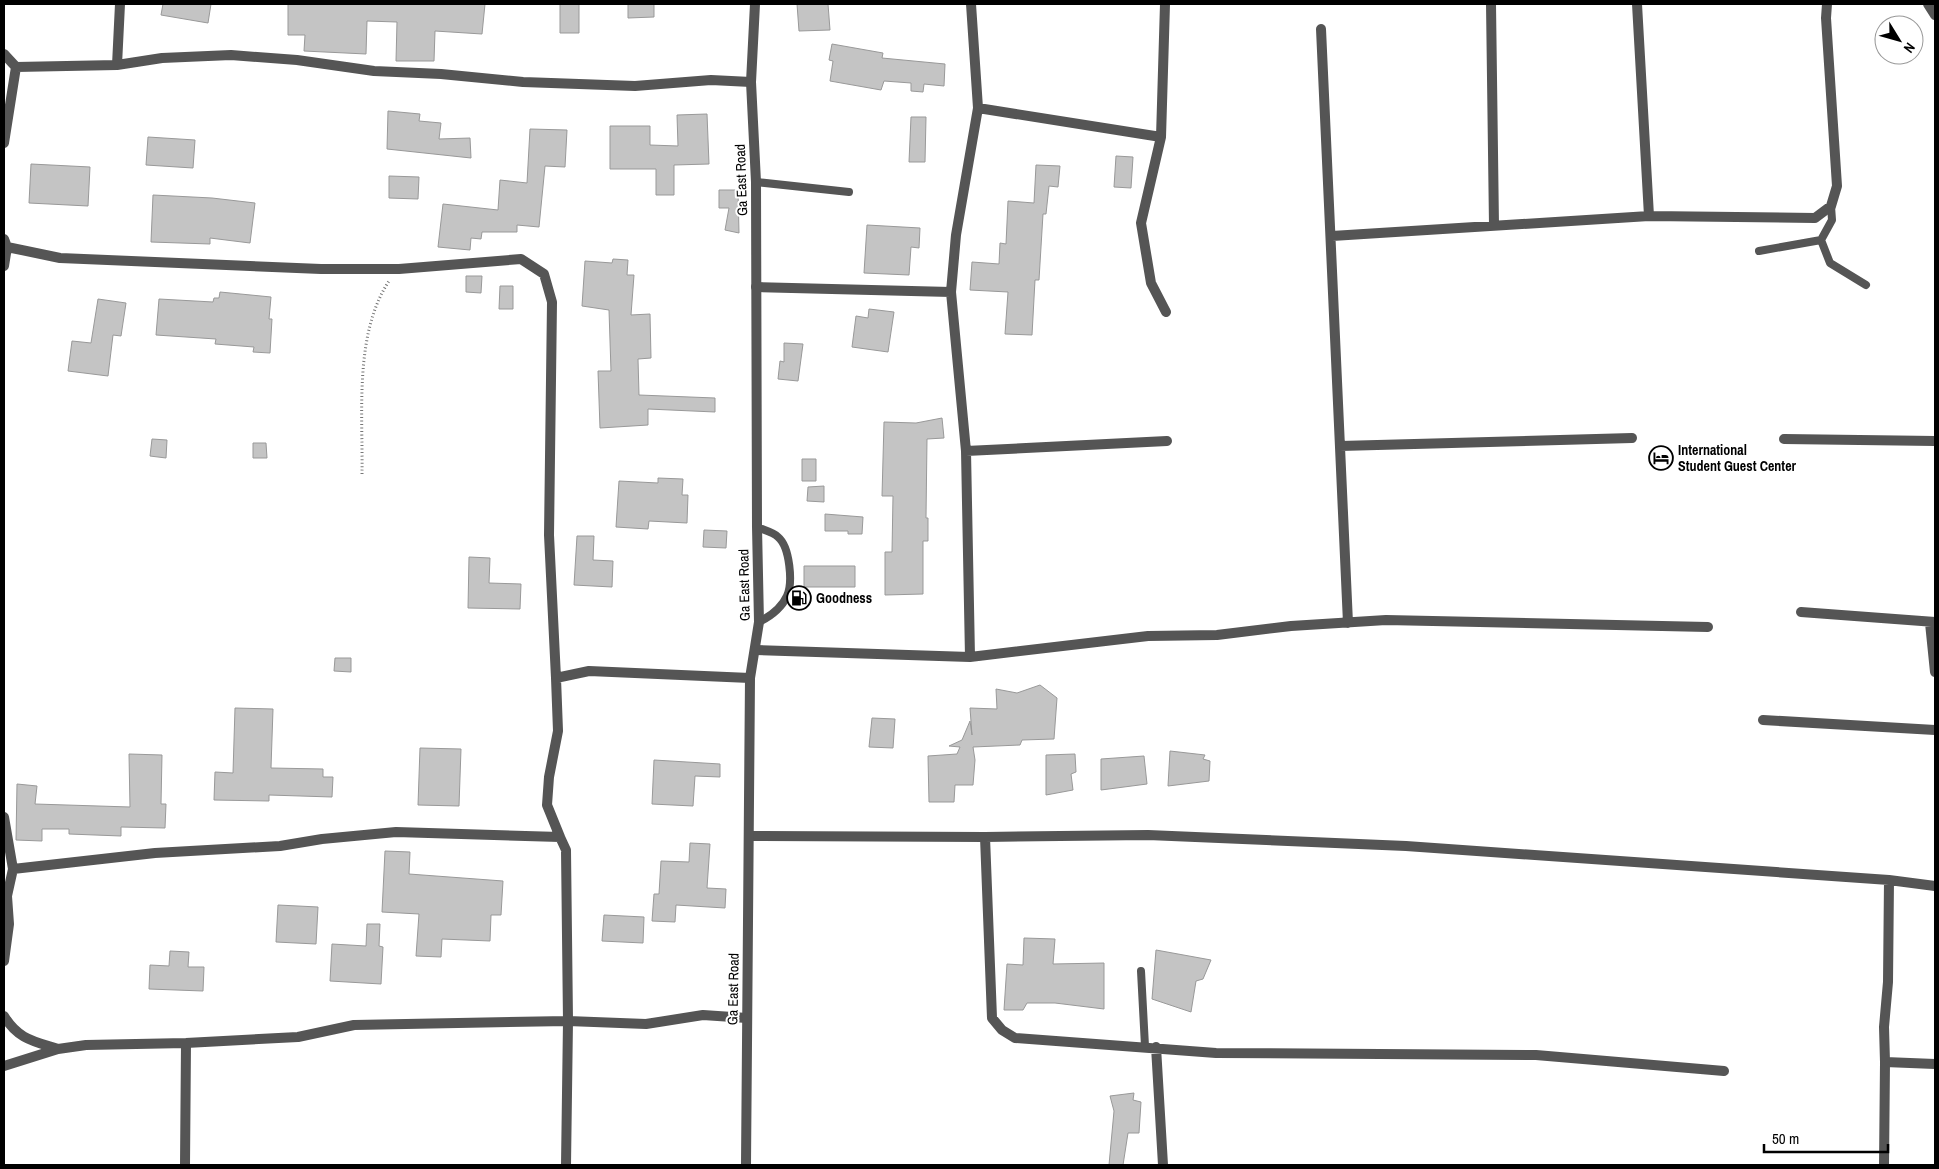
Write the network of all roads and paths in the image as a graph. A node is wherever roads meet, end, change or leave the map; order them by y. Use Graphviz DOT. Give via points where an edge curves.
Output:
graph roads {
  1 [pos="120,4"];
  2 [pos="755,4"];
  3 [pos="970,4"];
  4 [pos="1165,4"];
  5 [pos="1491,4"];
  6 [pos="1637,4"];
  7 [pos="1827,4"];
  8 [pos="1928,4"];
  9 [pos="1935,15"];
  10 [pos="1321,29"];
  11 [pos="4,54"];
  12 [pos="117,65"];
  13 [pos="16,67"];
  14 [pos="751,82"];
  15 [pos="978,108"];
  16 [pos="1161,137"];
  17 [pos="4,143"];
  18 [pos="756,182"];
  19 [pos="849,192"];
  20 [pos="1831,206"];
  21 [pos="1649,216"];
  22 [pos="1494,226"];
  23 [pos="1332,236"];
  24 [pos="1821,240"];
  25 [pos="5,243"];
  26 [pos="1759,251"];
  27 [pos="4,266"];
  28 [pos="399,269"];
  29 [pos="1866,286"];
  30 [pos="756,287"];
  31 [pos="951,292"];
  32 [pos="1166,312"];
  33 [pos="1632,438"];
  34 [pos="1784,438"];
  35 [pos="1167,441"];
  36 [pos="1935,441"];
  37 [pos="1340,446"];
  38 [pos="966,450"];
  39 [pos="362,474"];
  40 [pos="757,527"];
  41 [pos="1801,612"];
  42 [pos="759,622"];
  43 [pos="1348,622"];
  44 [pos="1932,622"];
  45 [pos="1708,627"];
  46 [pos="756,650"];
  47 [pos="970,658"];
  48 [pos="1935,672"];
  49 [pos="556,678"];
  50 [pos="750,678"];
  51 [pos="1763,720"];
  52 [pos="1935,730"];
  53 [pos="4,817"];
  54 [pos="749,836"];
  55 [pos="560,837"];
  56 [pos="985,837"];
  57 [pos="13,868"];
  58 [pos="1889,880"];
  59 [pos="1935,886"];
  60 [pos="4,961"];
  61 [pos="1141,970"];
  62 [pos="4,1016"];
  63 [pos="747,1018"];
  64 [pos="568,1021"];
  65 [pos="186,1043"];
  66 [pos="1145,1046"];
  67 [pos="1156,1047"];
  68 [pos="58,1048"];
  69 [pos="1886,1062"];
  70 [pos="1935,1064"];
  71 [pos="4,1066"];
  72 [pos="1724,1071"];
  73 [pos="186,1165"];
  74 [pos="566,1165"];
  75 [pos="746,1165"];
  76 [pos="1163,1165"];
  77 [pos="1884,1165"];
  1 -- 12 [label="street"];
  2 -- 14 [label="street, Ga East Road"];
  3 -- 15 [label="street"];
  4 -- 16 [label="street"];
  5 -- 22 [label="street"];
  6 -- 21 [label="street"];
  7 -- 20 [label="street" via="1837,186"];
  8 -- 9 [label="street"];
  10 -- 23 [label="street"];
  11 -- 13 [label="street"];
  12 -- 13 [label="street"];
  12 -- 14 [label="street" via="162,58 231,55 374,71 532,82 635,86 711,80"];
  13 -- 17 [label="street"];
  14 -- 18 [label="street, Ga East Road"];
  15 -- 16 [label="street"];
  15 -- 31 [label="street" via="956,236"];
  16 -- 32 [label="street" via="1141,223 1151,283"];
  18 -- 19 [label="lane"];
  18 -- 30 [label="street, Ga East Road"];
  20 -- 21 [label="street" via="1815,218"];
  20 -- 24 [label="lane" via="1832,220"];
  21 -- 22 [label="street"];
  22 -- 23 [label="street"];
  23 -- 37 [label="street"];
  24 -- 26 [label="lane"];
  24 -- 29 [label="lane" via="1830,263"];
  25 -- 27 [label="street"];
  25 -- 28 [label="street" via="60,258 321,269"];
  28 -- 39 [label="path" via="377,301 370,320 363,378"];
  28 -- 49 [label="street" via="521,259 544,274 552,302 549,535"];
  30 -- 31 [label="street"];
  30 -- 40 [label="street, Ga East Road"];
  31 -- 38 [label="street"];
  33 -- 37 [label="street"];
  34 -- 36 [label="street"];
  35 -- 38 [label="street"];
  37 -- 43 [label="street"];
  38 -- 47 [label="street"];
  40 -- 42 [label="street, Ga East Road"];
  40 -- 42 [label="lane" via="778,537 787,550 790,563 788,595 773,615"];
  41 -- 44 [label="street"];
  42 -- 46 [label="street, Ga East Road"];
  43 -- 45 [label="street" via="1386,620"];
  43 -- 47 [label="street" via="1217,634 1148,636"];
  44 -- 48 [label="street"];
  46 -- 47 [label="street"];
  46 -- 50 [label="street, Ga East Road"];
  49 -- 50 [label="street" via="589,671"];
  49 -- 55 [label="street" via="558,731 547,805"];
  50 -- 54 [label="street, Ga East Road"];
  51 -- 52 [label="street"];
  53 -- 57 [label="street"];
  54 -- 56 [label="street"];
  54 -- 63 [label="street, Ga East Road"];
  55 -- 57 [label="street" via="396,832 322,838 280,846 155,853"];
  55 -- 64 [label="street" via="566,850"];
  56 -- 58 [label="street" via="1148,834 1396,845"];
  56 -- 66 [label="street" via="992,1018 1015,1038"];
  57 -- 60 [label="street" via="7,896 9,924"];
  58 -- 59 [label="street"];
  58 -- 69 [label="street" via="1884,1028"];
  61 -- 66 [label="lane"];
  62 -- 68 [label="street" via="21,1036"];
  63 -- 64 [label="street" via="703,1015 646,1024"];
  63 -- 75 [label="street, Ga East Road"];
  64 -- 65 [label="street" via="354,1025 298,1037"];
  64 -- 74 [label="street"];
  65 -- 68 [label="street"];
  65 -- 73 [label="street"];
  66 -- 67 [label="street"];
  67 -- 72 [label="street" via="1216,1053 1536,1055"];
  67 -- 76 [label="street"];
  68 -- 71 [label="street"];
  69 -- 70 [label="street"];
  69 -- 77 [label="street"];
}
